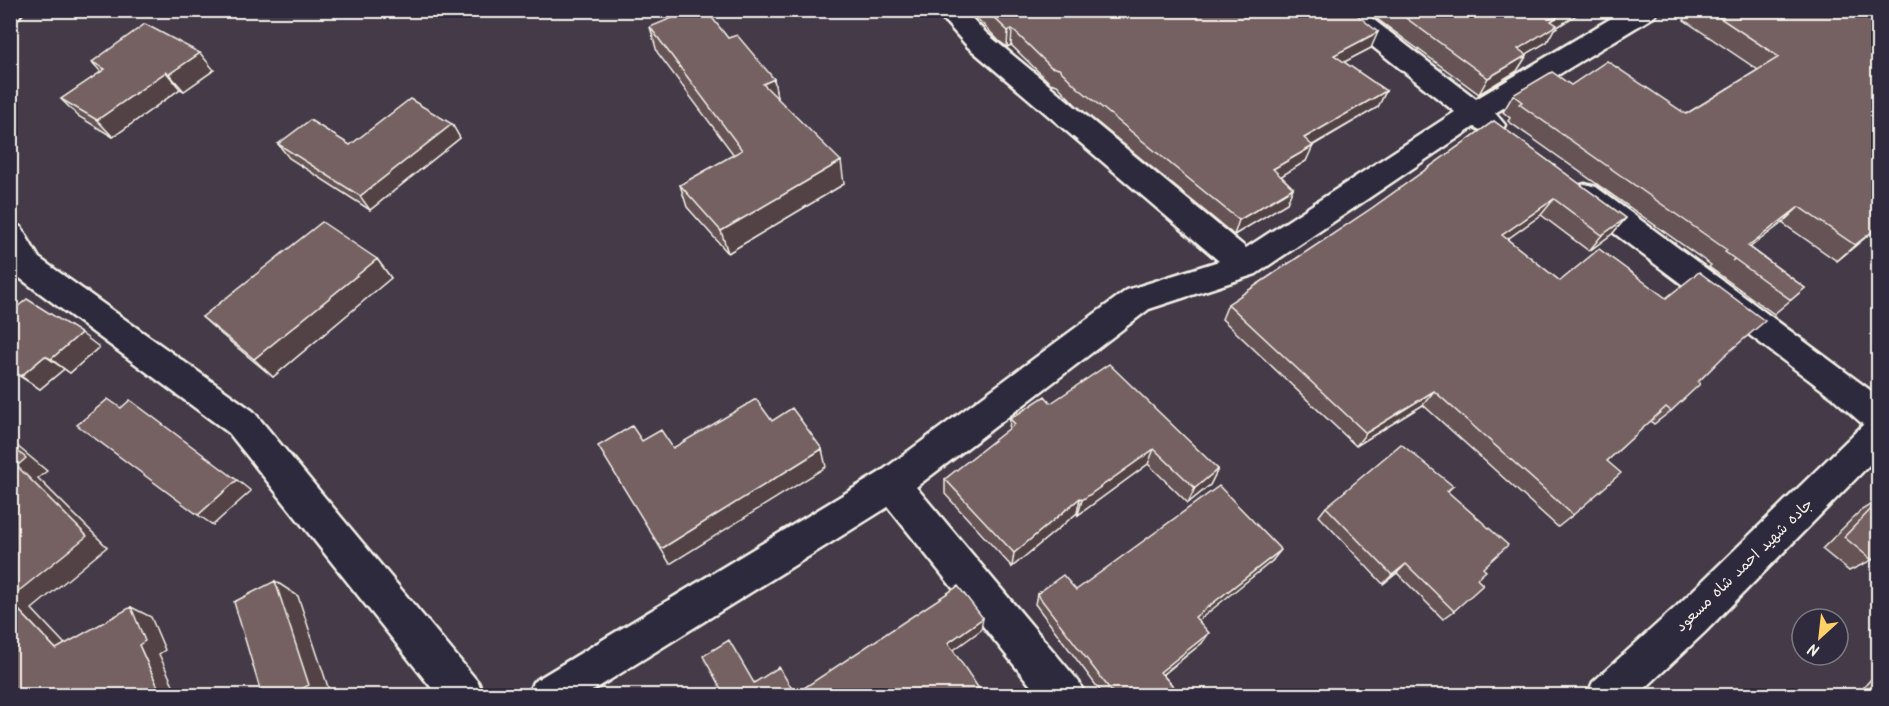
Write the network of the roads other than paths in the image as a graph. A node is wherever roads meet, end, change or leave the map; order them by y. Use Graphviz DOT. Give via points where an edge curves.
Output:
graph roads {
  1 [pos="948,10"];
  2 [pos="1343,10"];
  3 [pos="1646,10"];
  4 [pos="1474,113"];
  5 [pos="1512,141"];
  6 [pos="1559,176"];
  7 [pos="10,236"];
  8 [pos="1245,265"];
  9 [pos="1878,416"];
  10 [pos="1878,433"];
  11 [pos="892,485"];
  12 [pos="464,696"];
  13 [pos="547,696"];
  14 [pos="1065,696"];
  15 [pos="1607,696"];
  1 -- 8 [label="street" via="986,47"];
  2 -- 4 [label="street"];
  3 -- 4 [label="street"];
  4 -- 5 [label="street"];
  4 -- 8 [label="street"];
  6 -- 9 [label="street"];
  7 -- 12 [label="street" via="28,267 241,422"];
  8 -- 11 [label="street" via="1138,299"];
  10 -- 15 [label="street, جاده شهيد احمد شاه مسعود" via="1691,619"];
  11 -- 13 [label="street"];
  11 -- 14 [label="street"];
}
